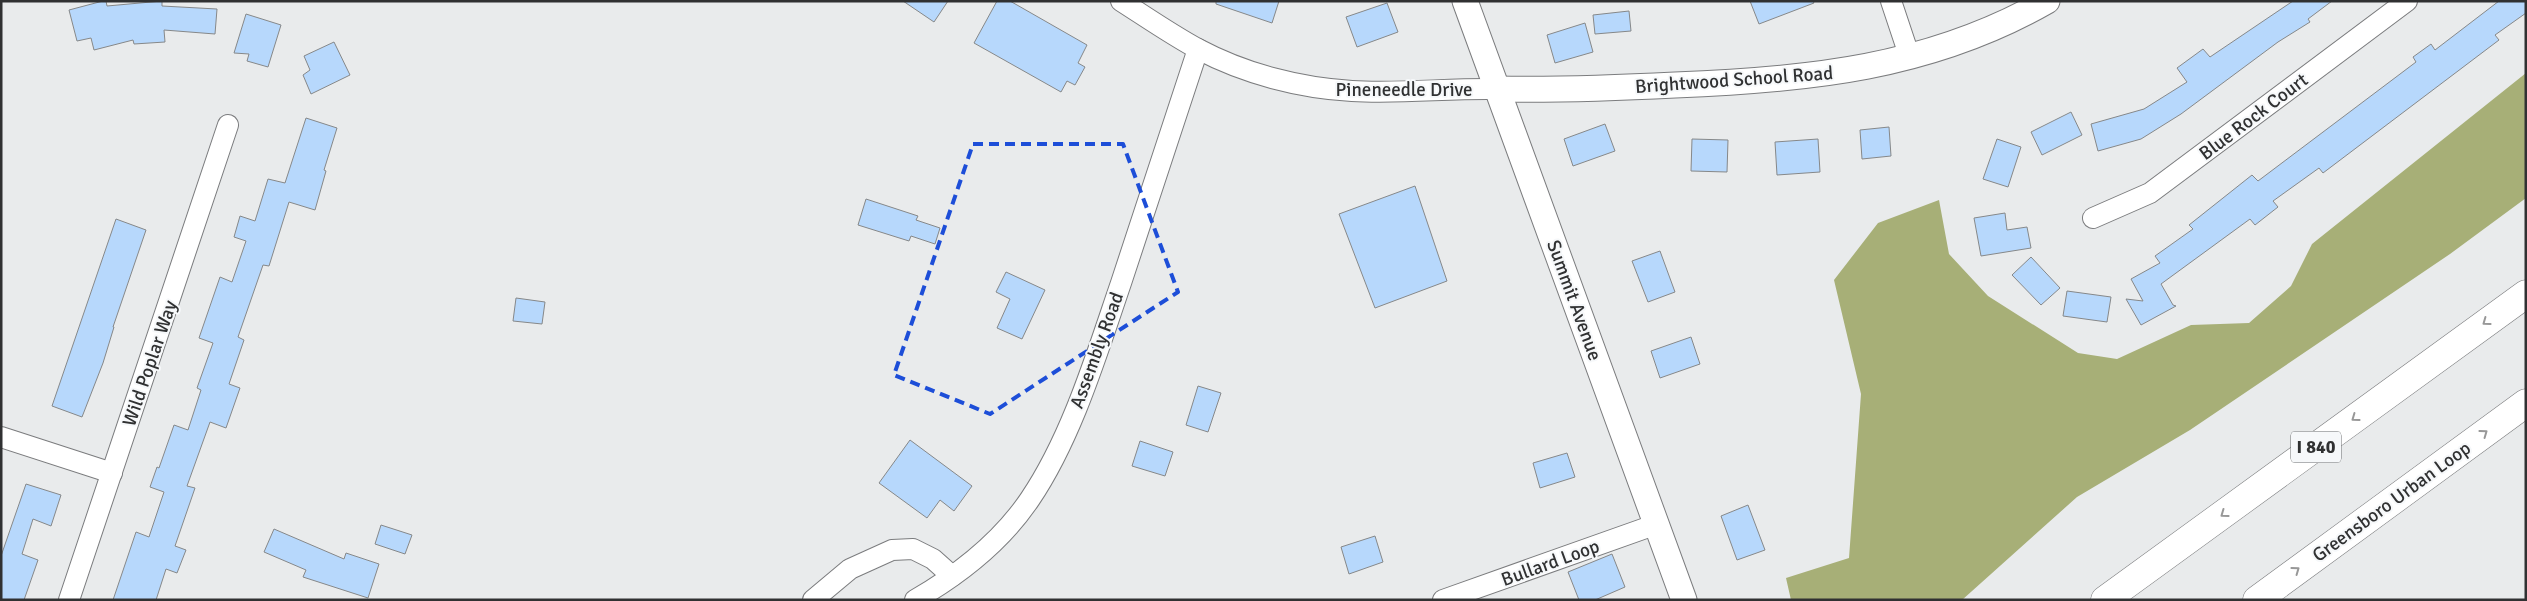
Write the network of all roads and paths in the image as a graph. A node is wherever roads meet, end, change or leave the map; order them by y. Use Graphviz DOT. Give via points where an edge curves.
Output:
graph roads {
  1 [pos="1120,1"];
  2 [pos="1465,1"];
  3 [pos="1890,1"];
  4 [pos="2047,1"];
  5 [pos="2407,1"];
  6 [pos="1198,49"];
  7 [pos="1910,58"];
  8 [pos="1497,89"];
  9 [pos="228,126"];
  10 [pos="2093,218"];
  11 [pos="2526,294"];
  12 [pos="2526,403"];
  13 [pos="1,437"];
  14 [pos="112,473"];
  15 [pos="1656,524"];
  16 [pos="952,576"];
  17 [pos="835,591"];
  18 [pos="1682,599"];
  19 [pos="69,600"];
  20 [pos="813,600"];
  21 [pos="915,600"];
  22 [pos="1443,600"];
  23 [pos="2105,600"];
  24 [pos="2257,600"];
  1 -- 6 [label="street, Pineneedle Drive"];
  2 -- 8 [label="main road, Summit Avenue"];
  3 -- 7 [label="street"];
  4 -- 7 [label="main road, Brightwood School Road" via="2018,18"];
  5 -- 10 [label="street, Blue Rock Court" via="2150,193"];
  6 -- 8 [label="street, Pineneedle Drive" via="1256,73 1318,88 1385,92"];
  6 -- 16 [label="street, Assembly Road" via="1108,320 1065,433 1031,498 987,549"];
  7 -- 8 [label="main road, Brightwood School Road" via="1824,75 1776,80"];
  8 -- 15 [label="main road, Summit Avenue"];
  9 -- 14 [label="street, Wild Poplar Way"];
  11 -- 23 [label="highway, I 840, one-way"];
  24 -- 12 [label="highway, Greensboro Urban Loop, one-way"];
  13 -- 14 [label="street"];
  14 -- 19 [label="street, Wild Poplar Way"];
  15 -- 18 [label="main road, Summit Avenue"];
  15 -- 22 [label="street, Bullard Loop"];
  16 -- 17 [label="street" via="933,559 914,549 892,550 850,569"];
  16 -- 21 [label="street, Assembly Road"];
  17 -- 20 [label="street"];
}
